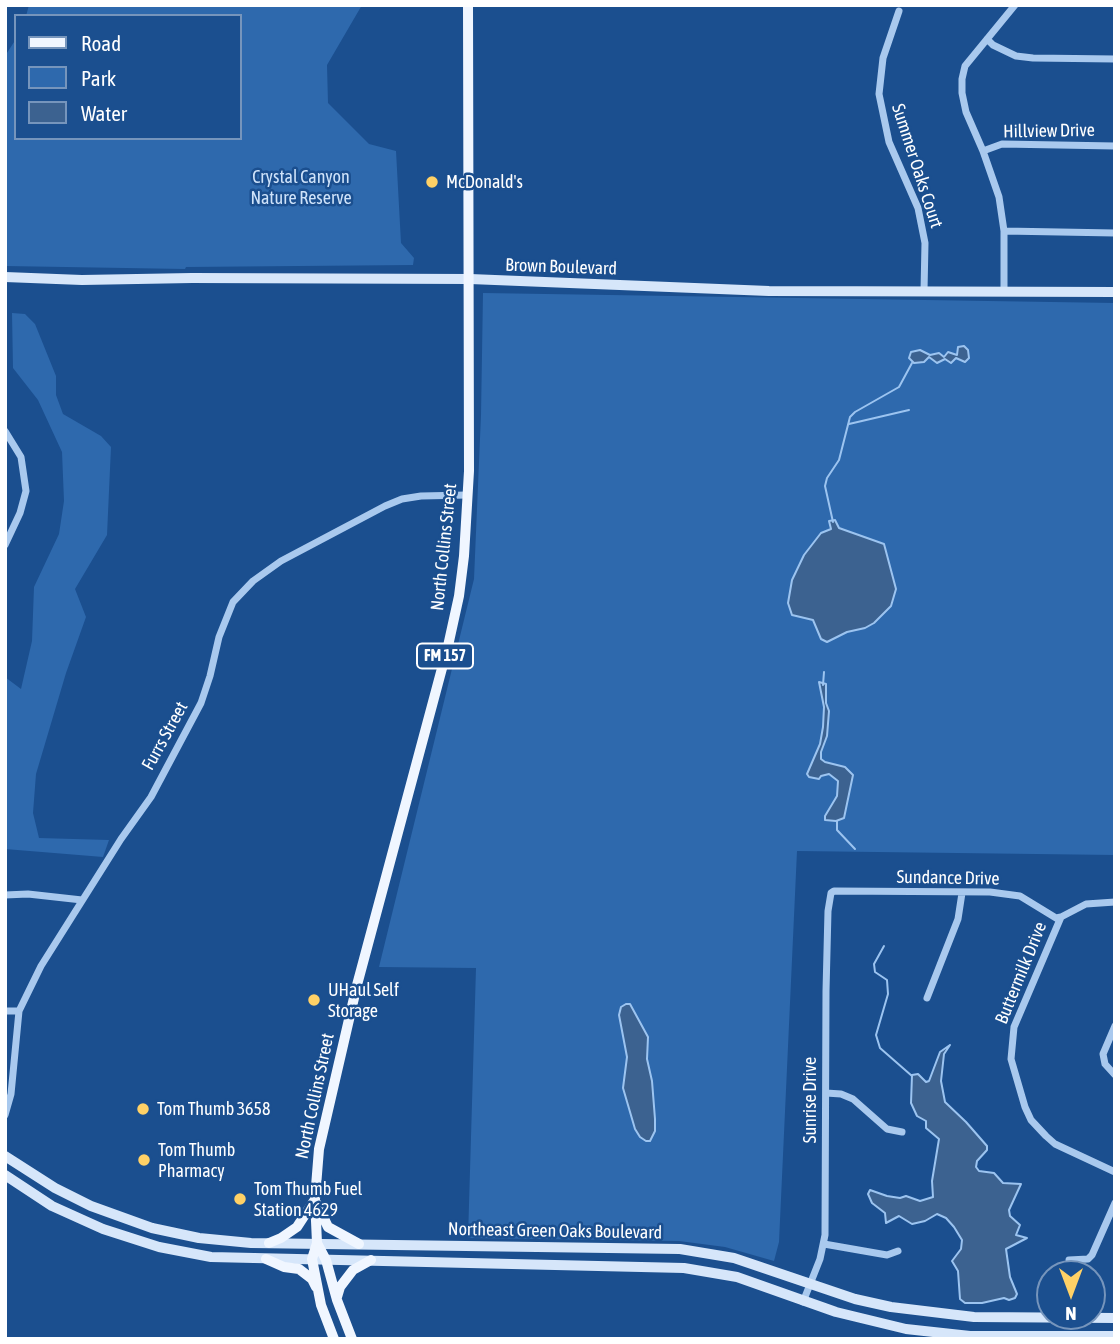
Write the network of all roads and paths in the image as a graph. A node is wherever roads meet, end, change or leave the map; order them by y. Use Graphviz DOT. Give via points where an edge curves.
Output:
graph roads {
  1 [pos="468,5"];
  2 [pos="1016,5"];
  3 [pos="899,11"];
  4 [pos="987,39"];
  5 [pos="1115,58"];
  6 [pos="1115,146"];
  7 [pos="984,151"];
  8 [pos="1004,231"];
  9 [pos="1115,233"];
  10 [pos="5,277"];
  11 [pos="470,279"];
  12 [pos="924,291"];
  13 [pos="1004,291"];
  14 [pos="1115,292"];
  15 [pos="5,431"];
  16 [pos="467,495"];
  17 [pos="5,545"];
  18 [pos="962,892"];
  19 [pos="5,895"];
  20 [pos="830,895"];
  21 [pos="82,900"];
  22 [pos="1115,902"];
  23 [pos="1061,917"];
  24 [pos="927,998"];
  25 [pos="5,1011"];
  26 [pos="19,1011"];
  27 [pos="1115,1026"];
  28 [pos="1115,1075"];
  29 [pos="8,1092"];
  30 [pos="826,1093"];
  31 [pos="5,1115"];
  32 [pos="902,1132"];
  33 [pos="5,1156"];
  34 [pos="1115,1172"];
  35 [pos="5,1175"];
  36 [pos="315,1199"];
  37 [pos="1115,1203"];
  38 [pos="152,1228"];
  39 [pos="269,1243"];
  40 [pos="317,1243"];
  41 [pos="146,1244"];
  42 [pos="359,1244"];
  43 [pos="824,1244"];
  44 [pos="464,1245"];
  45 [pos="898,1251"];
  46 [pos="266,1259"];
  47 [pos="312,1259"];
  48 [pos="326,1260"];
  49 [pos="370,1260"];
  50 [pos="1069,1260"];
  51 [pos="464,1262"];
  52 [pos="810,1284"];
  53 [pos="318,1289"];
  54 [pos="337,1300"];
  55 [pos="803,1302"];
  56 [pos="1115,1318"];
  57 [pos="1115,1336"];
  58 [pos="334,1339"];
  59 [pos="352,1339"];
  1 -- 11 [label="main road, North Collins Street / FM 157"];
  2 -- 4 [label="street"];
  3 -- 12 [label="street, Summer Oaks Court" via="883,58 879,94 889,142 918,208 925,243"];
  4 -- 5 [label="street" via="1016,56"];
  4 -- 7 [label="street" via="965,66 961,79 966,112"];
  6 -- 7 [label="street, Hillview Drive" via="1002,144"];
  7 -- 8 [label="street"];
  8 -- 9 [label="street"];
  8 -- 13 [label="street"];
  10 -- 11 [label="main road, Brown Boulevard"];
  11 -- 12 [label="main road, Brown Boulevard" via="769,291"];
  11 -- 16 [label="main road, North Collins Street / FM 157"];
  12 -- 13 [label="main road, Brown Boulevard"];
  13 -- 14 [label="main road, Brown Boulevard"];
  15 -- 17 [label="street" via="21,457 26,491"];
  16 -- 21 [label="street, Furrs Street" via="402,499 281,561 245,589 229,610 201,703 151,797"];
  16 -- 36 [label="main road, North Collins Street / FM 157" via="459,596 357,985 319,1149"];
  18 -- 20 [label="street, Sundance Drive" via="834,891"];
  18 -- 23 [label="street, Sundance Drive" via="1020,896"];
  18 -- 24 [label="street" via="958,919"];
  19 -- 21 [label="street"];
  20 -- 30 [label="street, Sunrise Drive"];
  21 -- 26 [label="street, Furrs Street"];
  22 -- 23 [label="street, Buttermilk Drive" via="1086,904"];
  23 -- 34 [label="street, Buttermilk Drive" via="1014,1027 1013,1072 1028,1114 1046,1136"];
  25 -- 26 [label="street"];
  26 -- 29 [label="street, Furrs Street"];
  27 -- 28 [label="street" via="1103,1054 1105,1065"];
  29 -- 31 [label="street, Furrs Street"];
  30 -- 32 [label="street" via="853,1099 887,1129"];
  30 -- 43 [label="street, Sunrise Drive"];
  33 -- 38 [label="main road, Northeast Green Oaks Boulevard" via="78,1200"];
  35 -- 41 [label="main road, Northeast Green Oaks Boulevard" via="52,1206"];
  36 -- 39 [label="main road" via="302,1222"];
  36 -- 40 [label="main road, North Collins Street / FM 157"];
  36 -- 42 [label="main road" via="328,1227"];
  37 -- 50 [label="street" via="1092,1255"];
  38 -- 39 [label="main road, Northeast Green Oaks Boulevard" via="210,1240"];
  38 -- 41 [label="main road"];
  39 -- 40 [label="main road, Northeast Green Oaks Boulevard"];
  40 -- 42 [label="main road, Northeast Green Oaks Boulevard"];
  40 -- 47 [label="main road, North Collins Street / FM 157"];
  40 -- 48 [label="main road, North Collins Street / FM 157"];
  41 -- 46 [label="main road, Northeast Green Oaks Boulevard" via="211,1257"];
  42 -- 44 [label="main road, Northeast Green Oaks Boulevard"];
  43 -- 45 [label="street" via="882,1254"];
  43 -- 52 [label="street, Sunrise Drive"];
  44 -- 51 [label="main road"];
  44 -- 52 [label="main road, Northeast Green Oaks Boulevard" via="694,1250 748,1262"];
  46 -- 47 [label="main road, Northeast Green Oaks Boulevard"];
  46 -- 53 [label="main road" via="299,1269"];
  47 -- 48 [label="main road, Northeast Green Oaks Boulevard"];
  47 -- 53 [label="main road, North Collins Street / FM 157"];
  48 -- 49 [label="main road, Northeast Green Oaks Boulevard"];
  48 -- 54 [label="main road, North Collins Street / FM 157"];
  49 -- 51 [label="main road, Northeast Green Oaks Boulevard"];
  49 -- 54 [label="main road" via="353,1270"];
  51 -- 55 [label="main road, Northeast Green Oaks Boulevard" via="684,1268 737,1278"];
  52 -- 55 [label="street, Sunrise Drive"];
  52 -- 56 [label="main road, Northeast Green Oaks Boulevard" via="855,1299 934,1314"];
  53 -- 58 [label="main road, North Collins Street / FM 157"];
  54 -- 59 [label="main road, North Collins Street / FM 157"];
  55 -- 57 [label="main road, Northeast Green Oaks Boulevard" via="871,1322 942,1333"];
}
